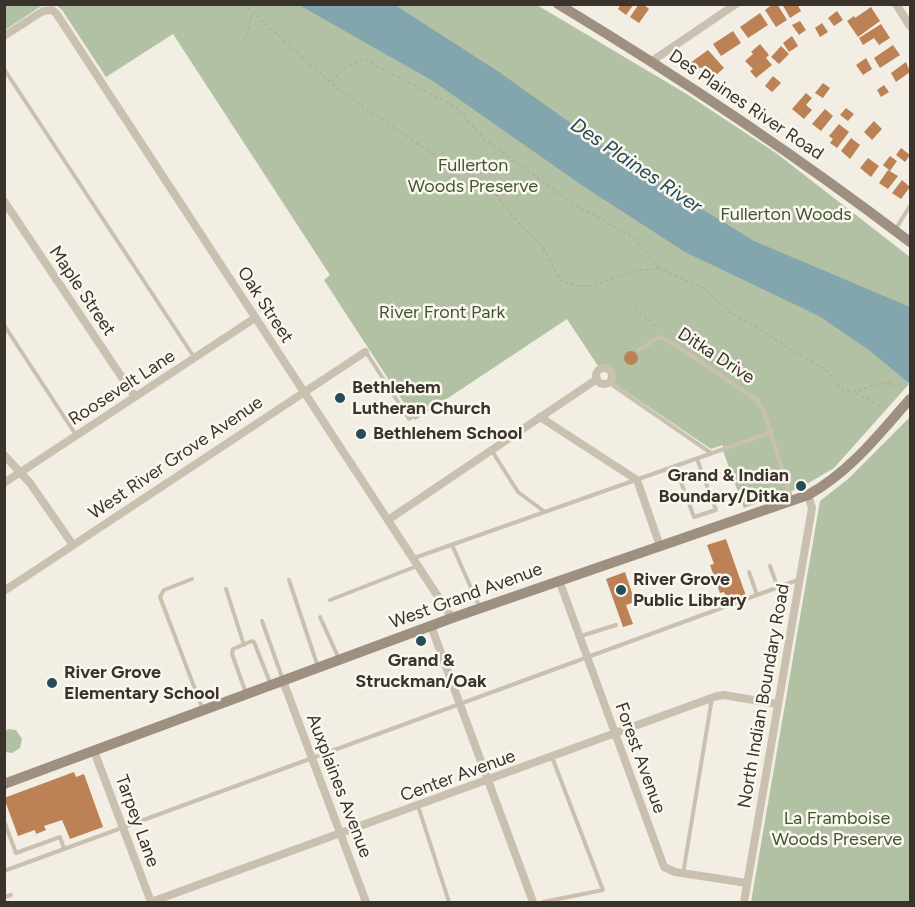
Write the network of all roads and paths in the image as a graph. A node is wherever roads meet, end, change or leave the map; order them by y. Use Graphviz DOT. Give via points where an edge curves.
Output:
graph roads {
  1 [pos="243,4"];
  2 [pos="558,4"];
  3 [pos="896,4"];
  4 [pos="730,6"];
  5 [pos="252,13"];
  6 [pos="910,26"];
  7 [pos="4,36"];
  8 [pos="244,41"];
  9 [pos="652,61"];
  10 [pos="4,69"];
  11 [pos="332,83"];
  12 [pos="4,201"];
  13 [pos="910,206"];
  14 [pos="895,230"];
  15 [pos="910,242"];
  16 [pos="660,268"];
  17 [pos="593,286"];
  18 [pos="595,292"];
  19 [pos="634,309"];
  20 [pos="255,318"];
  21 [pos="4,325"];
  22 [pos="654,327"];
  23 [pos="639,350"];
  24 [pos="366,352"];
  25 [pos="195,358"];
  26 [pos="597,379"];
  27 [pos="608,382"];
  28 [pos="895,387"];
  29 [pos="304,392"];
  30 [pos="854,392"];
  31 [pos="135,397"];
  32 [pos="910,399"];
  33 [pos="433,403"];
  34 [pos="884,408"];
  35 [pos="540,417"];
  36 [pos="903,426"];
  37 [pos="910,430"];
  38 [pos="771,432"];
  39 [pos="77,435"];
  40 [pos="492,450"];
  41 [pos="712,453"];
  42 [pos="4,455"];
  43 [pos="697,459"];
  44 [pos="675,466"];
  45 [pos="21,472"];
  46 [pos="637,480"];
  47 [pos="4,483"];
  48 [pos="808,495"];
  49 [pos="792,501"];
  50 [pos="546,512"];
  51 [pos="388,520"];
  52 [pos="73,545"];
  53 [pos="452,545"];
  54 [pos="660,546"];
  55 [pos="415,562"];
  56 [pos="770,566"];
  57 [pos="749,572"];
  58 [pos="192,579"];
  59 [pos="289,580"];
  60 [pos="560,580"];
  61 [pos="799,580"];
  62 [pos="778,588"];
  63 [pos="226,589"];
  64 [pos="4,591"];
  65 [pos="757,595"];
  66 [pos="330,600"];
  67 [pos="480,608"];
  68 [pos="320,617"];
  69 [pos="452,618"];
  70 [pos="262,621"];
  71 [pos="616,625"];
  72 [pos="431,626"];
  73 [pos="580,636"];
  74 [pos="244,645"];
  75 [pos="588,657"];
  76 [pos="339,660"];
  77 [pos="319,668"];
  78 [pos="283,681"];
  79 [pos="272,685"];
  80 [pos="247,694"];
  81 [pos="712,698"];
  82 [pos="460,704"];
  83 [pos="777,704"];
  84 [pos="203,711"];
  85 [pos="616,733"];
  86 [pos="94,751"];
  87 [pos="552,757"];
  88 [pos="312,758"];
  89 [pos="488,781"];
  90 [pos="4,784"];
  91 [pos="418,806"];
  92 [pos="4,821"];
  93 [pos="123,828"];
  94 [pos="341,835"];
  95 [pos="64,849"];
  96 [pos="4,871"];
  97 [pos="683,874"];
  98 [pos="747,883"];
  99 [pos="11,895"];
  100 [pos="4,897"];
  101 [pos="151,903"];
  102 [pos="366,903"];
  103 [pos="448,903"];
  104 [pos="533,903"];
  105 [pos="543,903"];
  106 [pos="744,903"];
  1 -- 5 [label="path"];
  2 -- 9 [label="main road, Des Plaines River Road"];
  3 -- 6 [label="street"];
  4 -- 9 [label="street"];
  5 -- 8 [label="path"];
  5 -- 11 [label="path"];
  7 -- 20 [label="street, Oak Street" via="38,14 52,10 56,13"];
  9 -- 14 [label="main road, Des Plaines River Road"];
  10 -- 25 [label="lane"];
  11 -- 16 [label="path" via="344,68 363,59 434,95 456,108 484,139 575,205 634,238"];
  11 -- 17 [label="path" via="444,162 487,183 542,246 561,280"];
  12 -- 31 [label="street, Maple Street"];
  13 -- 14 [label="lane"];
  14 -- 15 [label="main road, Des Plaines River Road"];
  16 -- 17 [label="path" via="635,270"];
  16 -- 30 [label="path" via="702,287 730,312 826,370 843,390"];
  17 -- 18 [label="path"];
  19 -- 22 [label="path"];
  20 -- 25 [label="street, Roosevelt Lane"];
  20 -- 29 [label="street, Oak Street"];
  21 -- 39 [label="lane"];
  23 -- 38 [label="lane, Ditka Drive" via="659,337 675,345 757,400"];
  24 -- 29 [label="street, West River Grove Avenue"];
  24 -- 33 [label="lane" via="409,419"];
  25 -- 31 [label="street, Roosevelt Lane"];
  26 -- 27 [label="street" via="600,383"];
  26 -- 27 [label="street" via="598,370 606,368 612,373"];
  26 -- 35 [label="street"];
  27 -- 41 [label="lane"];
  28 -- 30 [label="path" via="880,383"];
  29 -- 51 [label="street, Oak Street"];
  29 -- 52 [label="street, West River Grove Avenue"];
  30 -- 34 [label="path"];
  31 -- 39 [label="street, Roosevelt Lane"];
  32 -- 48 [label="main road, West Grand Avenue" via="851,464"];
  35 -- 40 [label="street"];
  35 -- 46 [label="street"];
  36 -- 37 [label="path"];
  38 -- 41 [label="lane"];
  38 -- 49 [label="lane, Ditka Drive"];
  39 -- 45 [label="street, Roosevelt Lane"];
  40 -- 50 [label="lane" via="518,492"];
  40 -- 51 [label="street"];
  41 -- 43 [label="lane"];
  42 -- 45 [label="street"];
  43 -- 44 [label="lane"];
  43 -- 44 [label="lane" via="716,510 694,517"];
  44 -- 46 [label="lane"];
  45 -- 47 [label="street, Roosevelt Lane"];
  45 -- 52 [label="street"];
  46 -- 50 [label="lane"];
  46 -- 54 [label="street"];
  48 -- 49 [label="main road, West Grand Avenue"];
  48 -- 61 [label="street, North Indian Boundary Road" via="812,508"];
  49 -- 54 [label="main road, West Grand Avenue"];
  50 -- 53 [label="lane"];
  51 -- 55 [label="street, Oak Street"];
  52 -- 64 [label="street, West River Grove Avenue"];
  53 -- 55 [label="lane"];
  53 -- 67 [label="lane"];
  54 -- 60 [label="main road, West Grand Avenue"];
  55 -- 66 [label="lane"];
  55 -- 69 [label="street, Oak Street"];
  56 -- 62 [label="lane"];
  57 -- 65 [label="lane"];
  58 -- 84 [label="lane" via="164,590 160,597"];
  59 -- 77 [label="lane"];
  60 -- 67 [label="main road, West Grand Avenue"];
  60 -- 73 [label="street, Forest Avenue"];
  61 -- 62 [label="lane"];
  61 -- 83 [label="street, North Indian Boundary Road"];
  62 -- 65 [label="lane"];
  63 -- 74 [label="lane"];
  65 -- 75 [label="lane"];
  67 -- 69 [label="main road, West Grand Avenue"];
  68 -- 76 [label="lane"];
  69 -- 72 [label="main road, West Grand Avenue"];
  70 -- 78 [label="lane"];
  71 -- 73 [label="lane"];
  72 -- 76 [label="main road, West Grand Avenue"];
  72 -- 82 [label="street"];
  73 -- 75 [label="street, Forest Avenue"];
  74 -- 79 [label="lane" via="254,642"];
  74 -- 80 [label="lane" via="232,649 232,654"];
  75 -- 82 [label="lane"];
  75 -- 85 [label="street, Forest Avenue"];
  76 -- 77 [label="main road, West Grand Avenue"];
  77 -- 78 [label="main road, West Grand Avenue"];
  78 -- 79 [label="main road, West Grand Avenue"];
  78 -- 88 [label="street, Auxplaines Avenue"];
  79 -- 80 [label="main road, West Grand Avenue"];
  80 -- 84 [label="main road, West Grand Avenue"];
  81 -- 83 [label="street, Center Avenue" via="724,695"];
  81 -- 85 [label="street, Center Avenue"];
  81 -- 97 [label="lane"];
  82 -- 88 [label="lane"];
  82 -- 89 [label="street"];
  83 -- 98 [label="street, North Indian Boundary Road"];
  84 -- 86 [label="main road, West Grand Avenue"];
  85 -- 87 [label="street, Center Avenue"];
  85 -- 97 [label="street, Forest Avenue" via="660,860 664,867"];
  86 -- 90 [label="main road, West Grand Avenue"];
  86 -- 93 [label="street, Tarpey Lane"];
  87 -- 89 [label="street, Center Avenue"];
  87 -- 105 [label="lane" via="603,890"];
  88 -- 93 [label="lane"];
  88 -- 94 [label="street, Auxplaines Avenue"];
  89 -- 91 [label="street, Center Avenue"];
  89 -- 104 [label="street"];
  91 -- 94 [label="street, Center Avenue"];
  91 -- 103 [label="lane"];
  92 -- 95 [label="lane" via="16,853 60,837"];
  93 -- 95 [label="lane"];
  93 -- 101 [label="street, Tarpey Lane"];
  94 -- 101 [label="street, Center Avenue"];
  94 -- 102 [label="street, Auxplaines Avenue"];
  95 -- 96 [label="lane"];
  97 -- 98 [label="street, Forest Avenue"];
  98 -- 106 [label="street, North Indian Boundary Road"];
  99 -- 100 [label="lane"];
}
